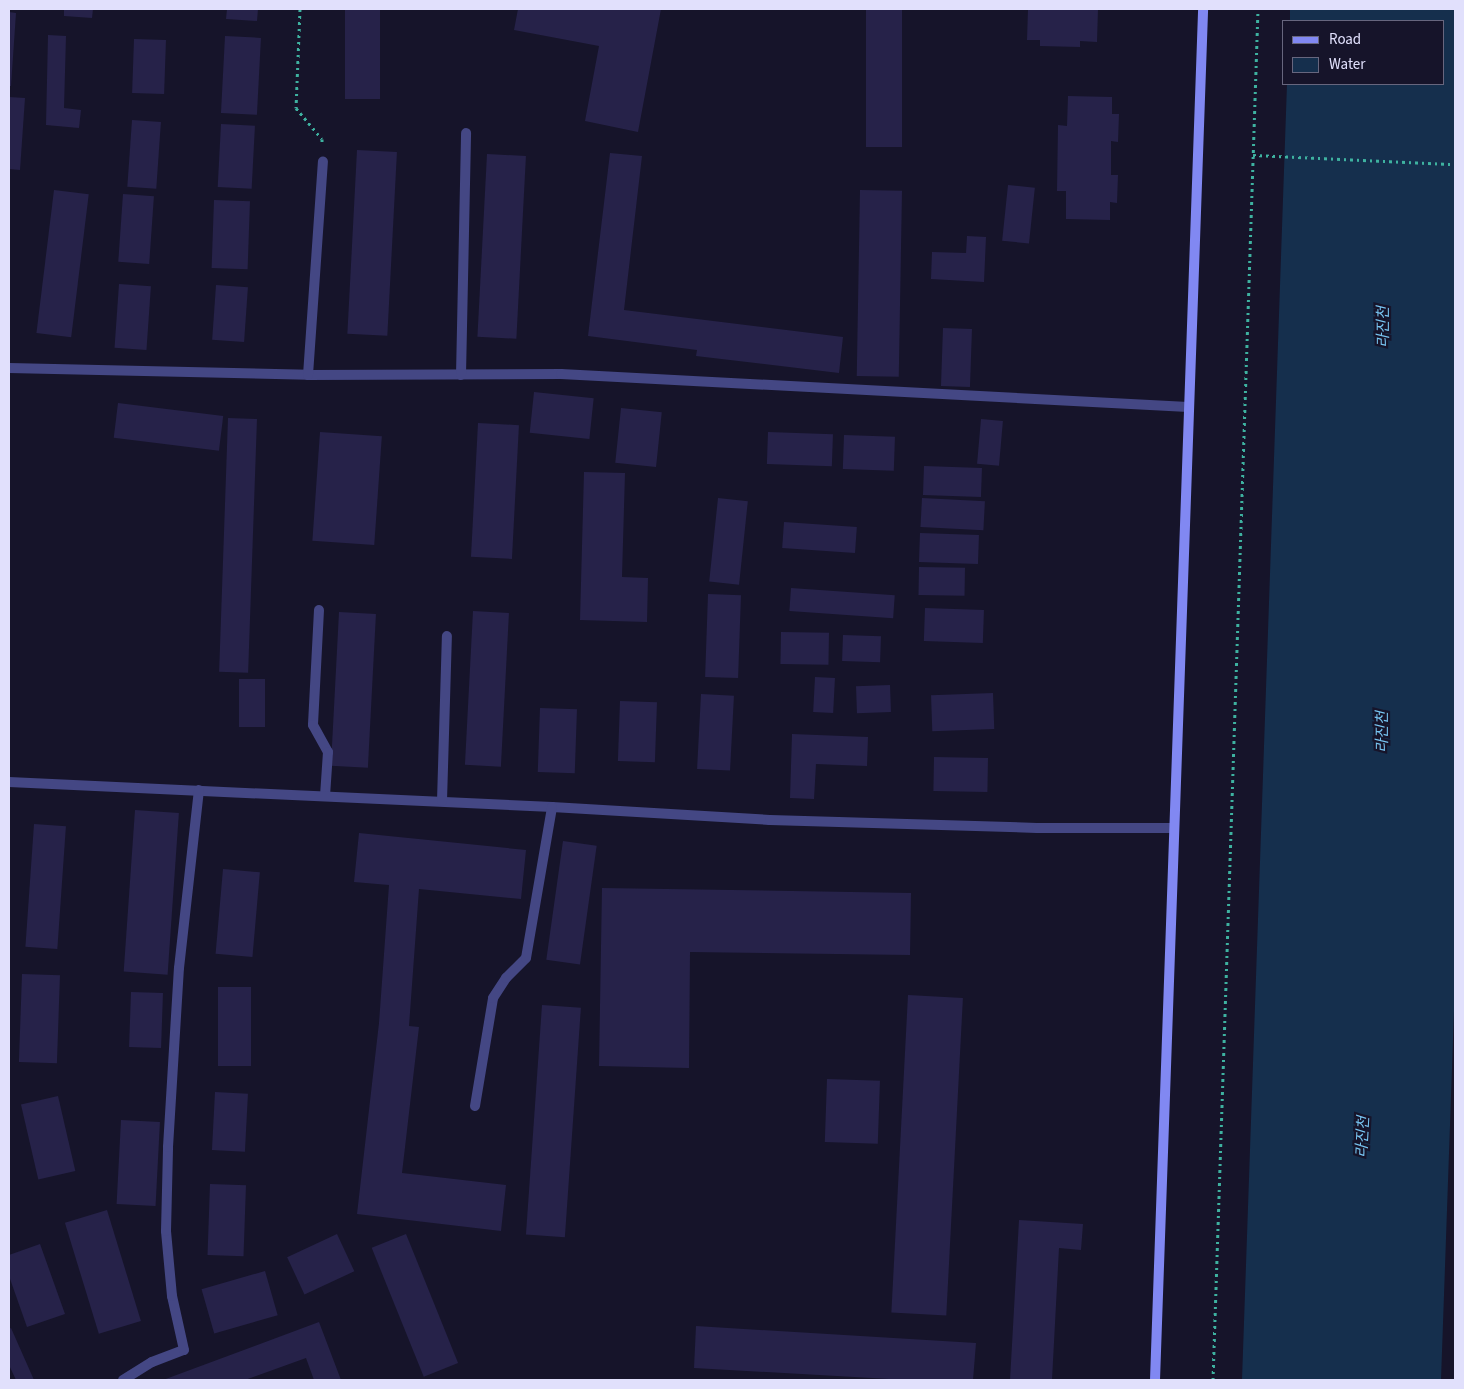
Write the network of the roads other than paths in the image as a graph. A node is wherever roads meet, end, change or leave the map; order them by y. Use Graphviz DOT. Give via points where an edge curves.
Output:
graph roads {
  1 [pos="1203,9"];
  2 [pos="466,134"];
  3 [pos="323,162"];
  4 [pos="9,368"];
  5 [pos="308,375"];
  6 [pos="461,375"];
  7 [pos="1188,407"];
  8 [pos="319,610"];
  9 [pos="447,636"];
  10 [pos="9,782"];
  11 [pos="199,790"];
  12 [pos="325,796"];
  13 [pos="442,802"];
  14 [pos="552,807"];
  15 [pos="1174,828"];
  16 [pos="475,1106"];
  17 [pos="123,1380"];
  18 [pos="1155,1380"];
  1 -- 7 [label="street"];
  2 -- 6 [label="street"];
  3 -- 5 [label="street"];
  4 -- 5 [label="street"];
  5 -- 6 [label="street"];
  6 -- 7 [label="street" via="561,374"];
  7 -- 15 [label="street"];
  8 -- 12 [label="street" via="313,725 328,752"];
  9 -- 13 [label="street"];
  10 -- 11 [label="street"];
  11 -- 12 [label="street"];
  11 -- 17 [label="street" via="179,968 166,1231 172,1296 184,1350 152,1362"];
  12 -- 13 [label="street"];
  13 -- 14 [label="street"];
  14 -- 15 [label="street" via="780,821"];
  14 -- 16 [label="street" via="526,958 506,978 493,998"];
  15 -- 18 [label="street"];
}
